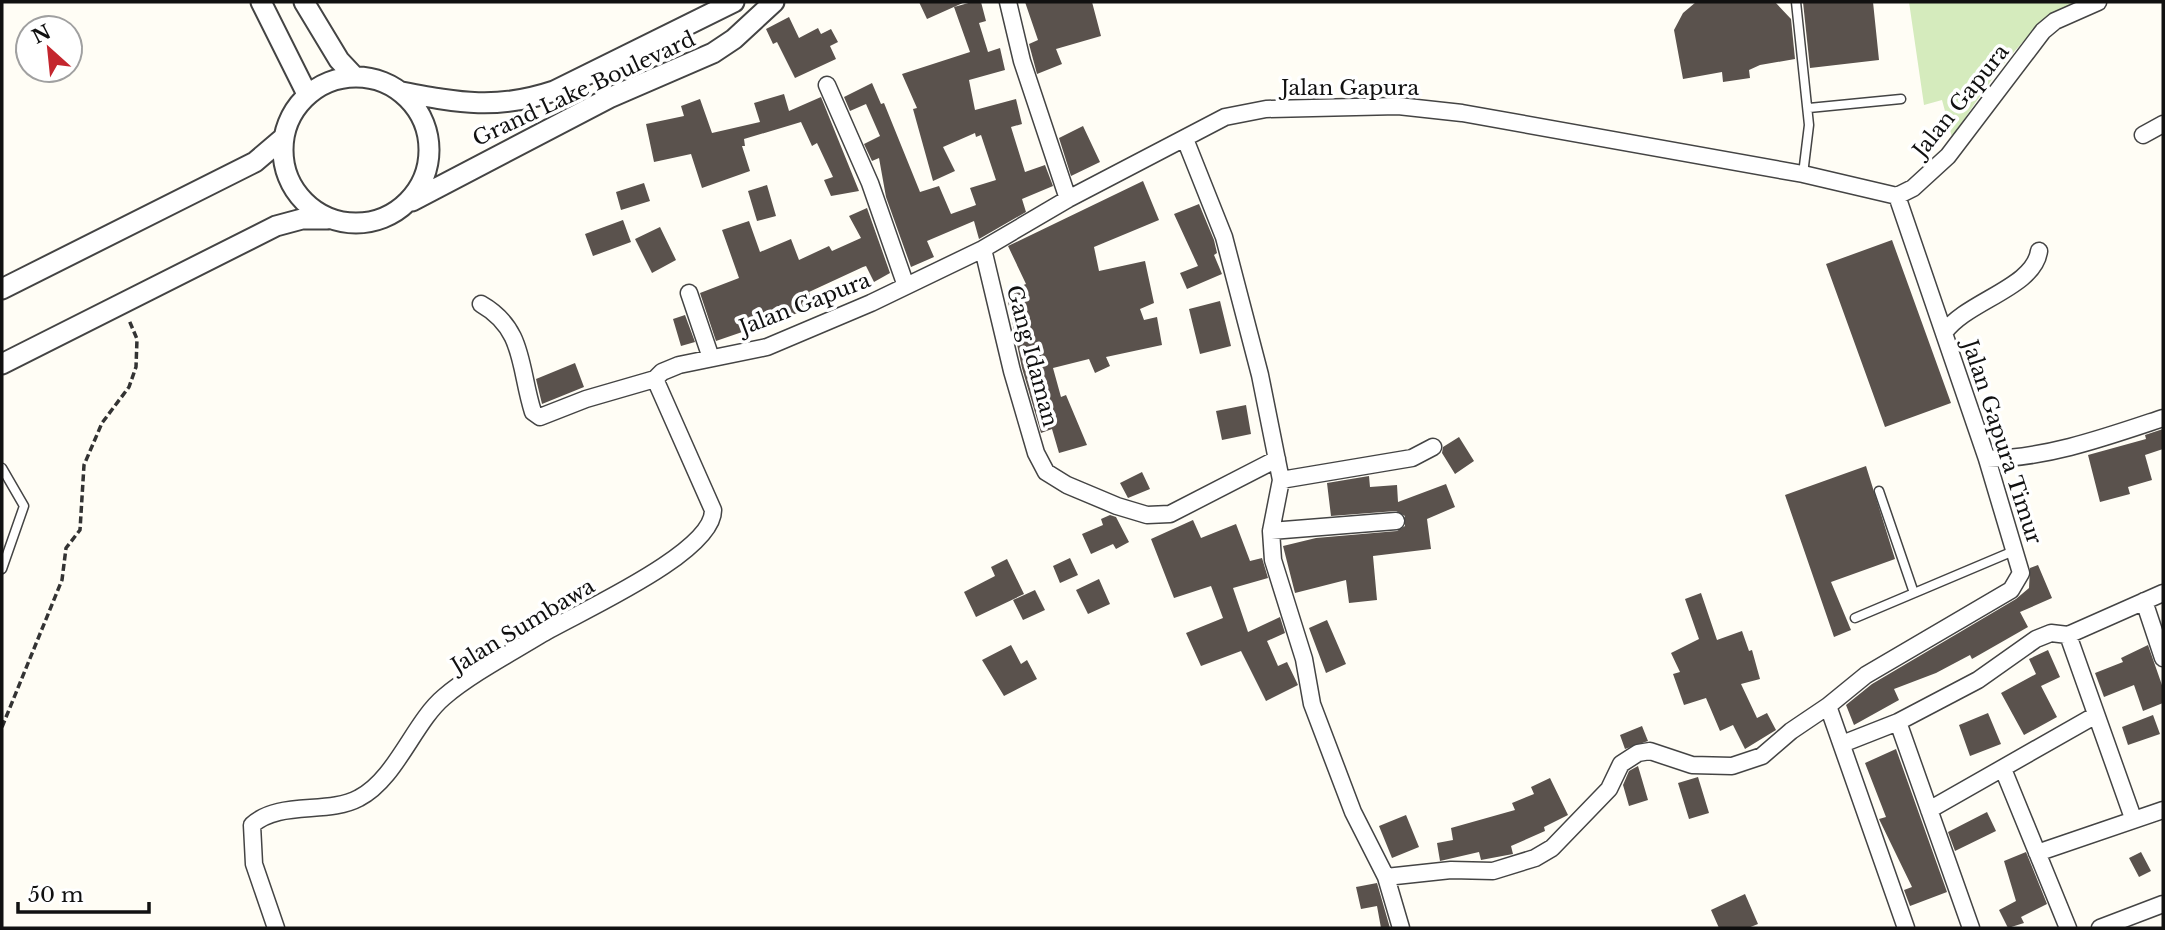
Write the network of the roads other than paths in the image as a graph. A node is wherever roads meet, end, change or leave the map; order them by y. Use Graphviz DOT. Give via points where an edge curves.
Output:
graph roads {
  1 [pos="261,2"];
  2 [pos="304,2"];
  3 [pos="734,2"];
  4 [pos="774,2"];
  5 [pos="1008,2"];
  6 [pos="1796,2"];
  7 [pos="2098,2"];
  8 [pos="354,76"];
  9 [pos="827,85"];
  10 [pos="402,92"];
  11 [pos="307,94"];
  12 [pos="1901,99"];
  13 [pos="1808,108"];
  14 [pos="2163,124"];
  15 [pos="2143,135"];
  16 [pos="282,139"];
  17 [pos="1185,139"];
  18 [pos="1802,174"];
  19 [pos="1897,196"];
  20 [pos="1068,200"];
  21 [pos="405,205"];
  22 [pos="332,219"];
  23 [pos="983,249"];
  24 [pos="2039,251"];
  25 [pos="906,286"];
  26 [pos="2,289"];
  27 [pos="689,293"];
  28 [pos="481,304"];
  29 [pos="1944,333"];
  30 [pos="711,358"];
  31 [pos="2,365"];
  32 [pos="656,379"];
  33 [pos="2163,418"];
  34 [pos="1433,447"];
  35 [pos="1987,458"];
  36 [pos="1277,459"];
  37 [pos="2,468"];
  38 [pos="1281,480"];
  39 [pos="1879,491"];
  40 [pos="1395,520"];
  41 [pos="1271,531"];
  42 [pos="2016,550"];
  43 [pos="2,569"];
  44 [pos="1914,593"];
  45 [pos="2163,593"];
  46 [pos="2144,601"];
  47 [pos="1855,618"];
  48 [pos="2067,635"];
  49 [pos="2163,658"];
  50 [pos="1828,706"];
  51 [pos="2096,715"];
  52 [pos="1898,722"];
  53 [pos="1842,744"];
  54 [pos="2003,769"];
  55 [pos="1929,810"];
  56 [pos="2163,810"];
  57 [pos="2133,818"];
  58 [pos="2037,853"];
  59 [pos="1387,877"];
  60 [pos="2163,904"];
  61 [pos="276,928"];
  62 [pos="1401,928"];
  63 [pos="1906,928"];
  64 [pos="1971,928"];
  65 [pos="2068,928"];
  66 [pos="2101,928"];
  1 -- 11 [label="street"];
  2 -- 8 [label="street"];
  3 -- 10 [label="street, Grand Lake Boulevard" via="554,91 524,101 485,105"];
  4 -- 21 [label="street, Grand Lake Boulevard" via="712,53 609,98"];
  5 -- 20 [label="street" via="1022,61"];
  6 -- 13 [label="lane"];
  7 -- 19 [label="street, Jalan Gapura" via="2043,31 1948,156 1913,188"];
  8 -- 10 [label="street" via="379,79"];
  8 -- 11 [label="street" via="329,81"];
  9 -- 25 [label="street" via="870,183"];
  10 -- 21 [label="street" via="419,111 429,148 421,185"];
  11 -- 16 [label="street" via="291,114"];
  12 -- 13 [label="lane"];
  13 -- 18 [label="lane"];
  14 -- 15 [label="street"];
  16 -- 22 [label="street" via="283,164 292,188 309,207"];
  16 -- 26 [label="street" via="255,162"];
  17 -- 18 [label="street, Jalan Gapura" via="1225,117 1266,109 1398,106 1462,113"];
  17 -- 20 [label="street, Jalan Gapura"];
  17 -- 36 [label="street" via="1224,237 1242,299"];
  18 -- 19 [label="street, Jalan Gapura"];
  19 -- 29 [label="street, Jalan Gapura Timur"];
  20 -- 23 [label="street, Jalan Gapura"];
  21 -- 22 [label="street" via="383,218 357,223"];
  22 -- 31 [label="street" via="302,219 276,226"];
  23 -- 25 [label="street, Jalan Gapura"];
  23 -- 36 [label="street, Gang Idaman" via="1012,371 1046,472 1117,506 1147,515 1170,514"];
  24 -- 29 [label="street" via="2032,271 1956,318"];
  25 -- 30 [label="street, Jalan Gapura" via="766,346"];
  27 -- 30 [label="street"];
  28 -- 32 [label="street, Jalan Gapura" via="499,315 512,332 533,412 540,417"];
  29 -- 35 [label="street, Jalan Gapura Timur"];
  30 -- 32 [label="street, Jalan Gapura" via="679,365"];
  32 -- 61 [label="street, Jalan Sumbawa" via="713,510 707,531 693,546 443,698 374,789 358,799 283,813 252,825 254,864"];
  33 -- 35 [label="street" via="2036,455"];
  34 -- 38 [label="street" via="1412,458"];
  35 -- 42 [label="street, Jalan Gapura Timur"];
  36 -- 38 [label="street"];
  37 -- 43 [label="lane" via="24,506"];
  38 -- 41 [label="street"];
  39 -- 44 [label="lane"];
  40 -- 41 [label="street"];
  41 -- 59 [label="street" via="1273,560 1304,659 1312,704 1353,812"];
  42 -- 44 [label="lane"];
  42 -- 50 [label="street, Jalan Gapura Timur" via="2021,573 2011,590 1866,676"];
  44 -- 47 [label="lane"];
  45 -- 46 [label="street"];
  46 -- 48 [label="street"];
  46 -- 49 [label="street"];
  48 -- 51 [label="street"];
  48 -- 52 [label="street" via="2051,633 2036,639 1978,680"];
  50 -- 53 [label="street"];
  50 -- 59 [label="street, Jalan Gapura Timur" via="1762,756 1732,766 1692,765 1650,751 1639,752 1621,764 1609,789 1552,848 1535,858 1493,871"];
  51 -- 54 [label="street"];
  51 -- 57 [label="street"];
  52 -- 53 [label="street"];
  52 -- 55 [label="street"];
  53 -- 63 [label="street"];
  54 -- 55 [label="street"];
  54 -- 58 [label="street"];
  55 -- 64 [label="street"];
  56 -- 57 [label="street"];
  57 -- 58 [label="street"];
  58 -- 65 [label="street"];
  59 -- 62 [label="street"];
  60 -- 66 [label="street"];
}
